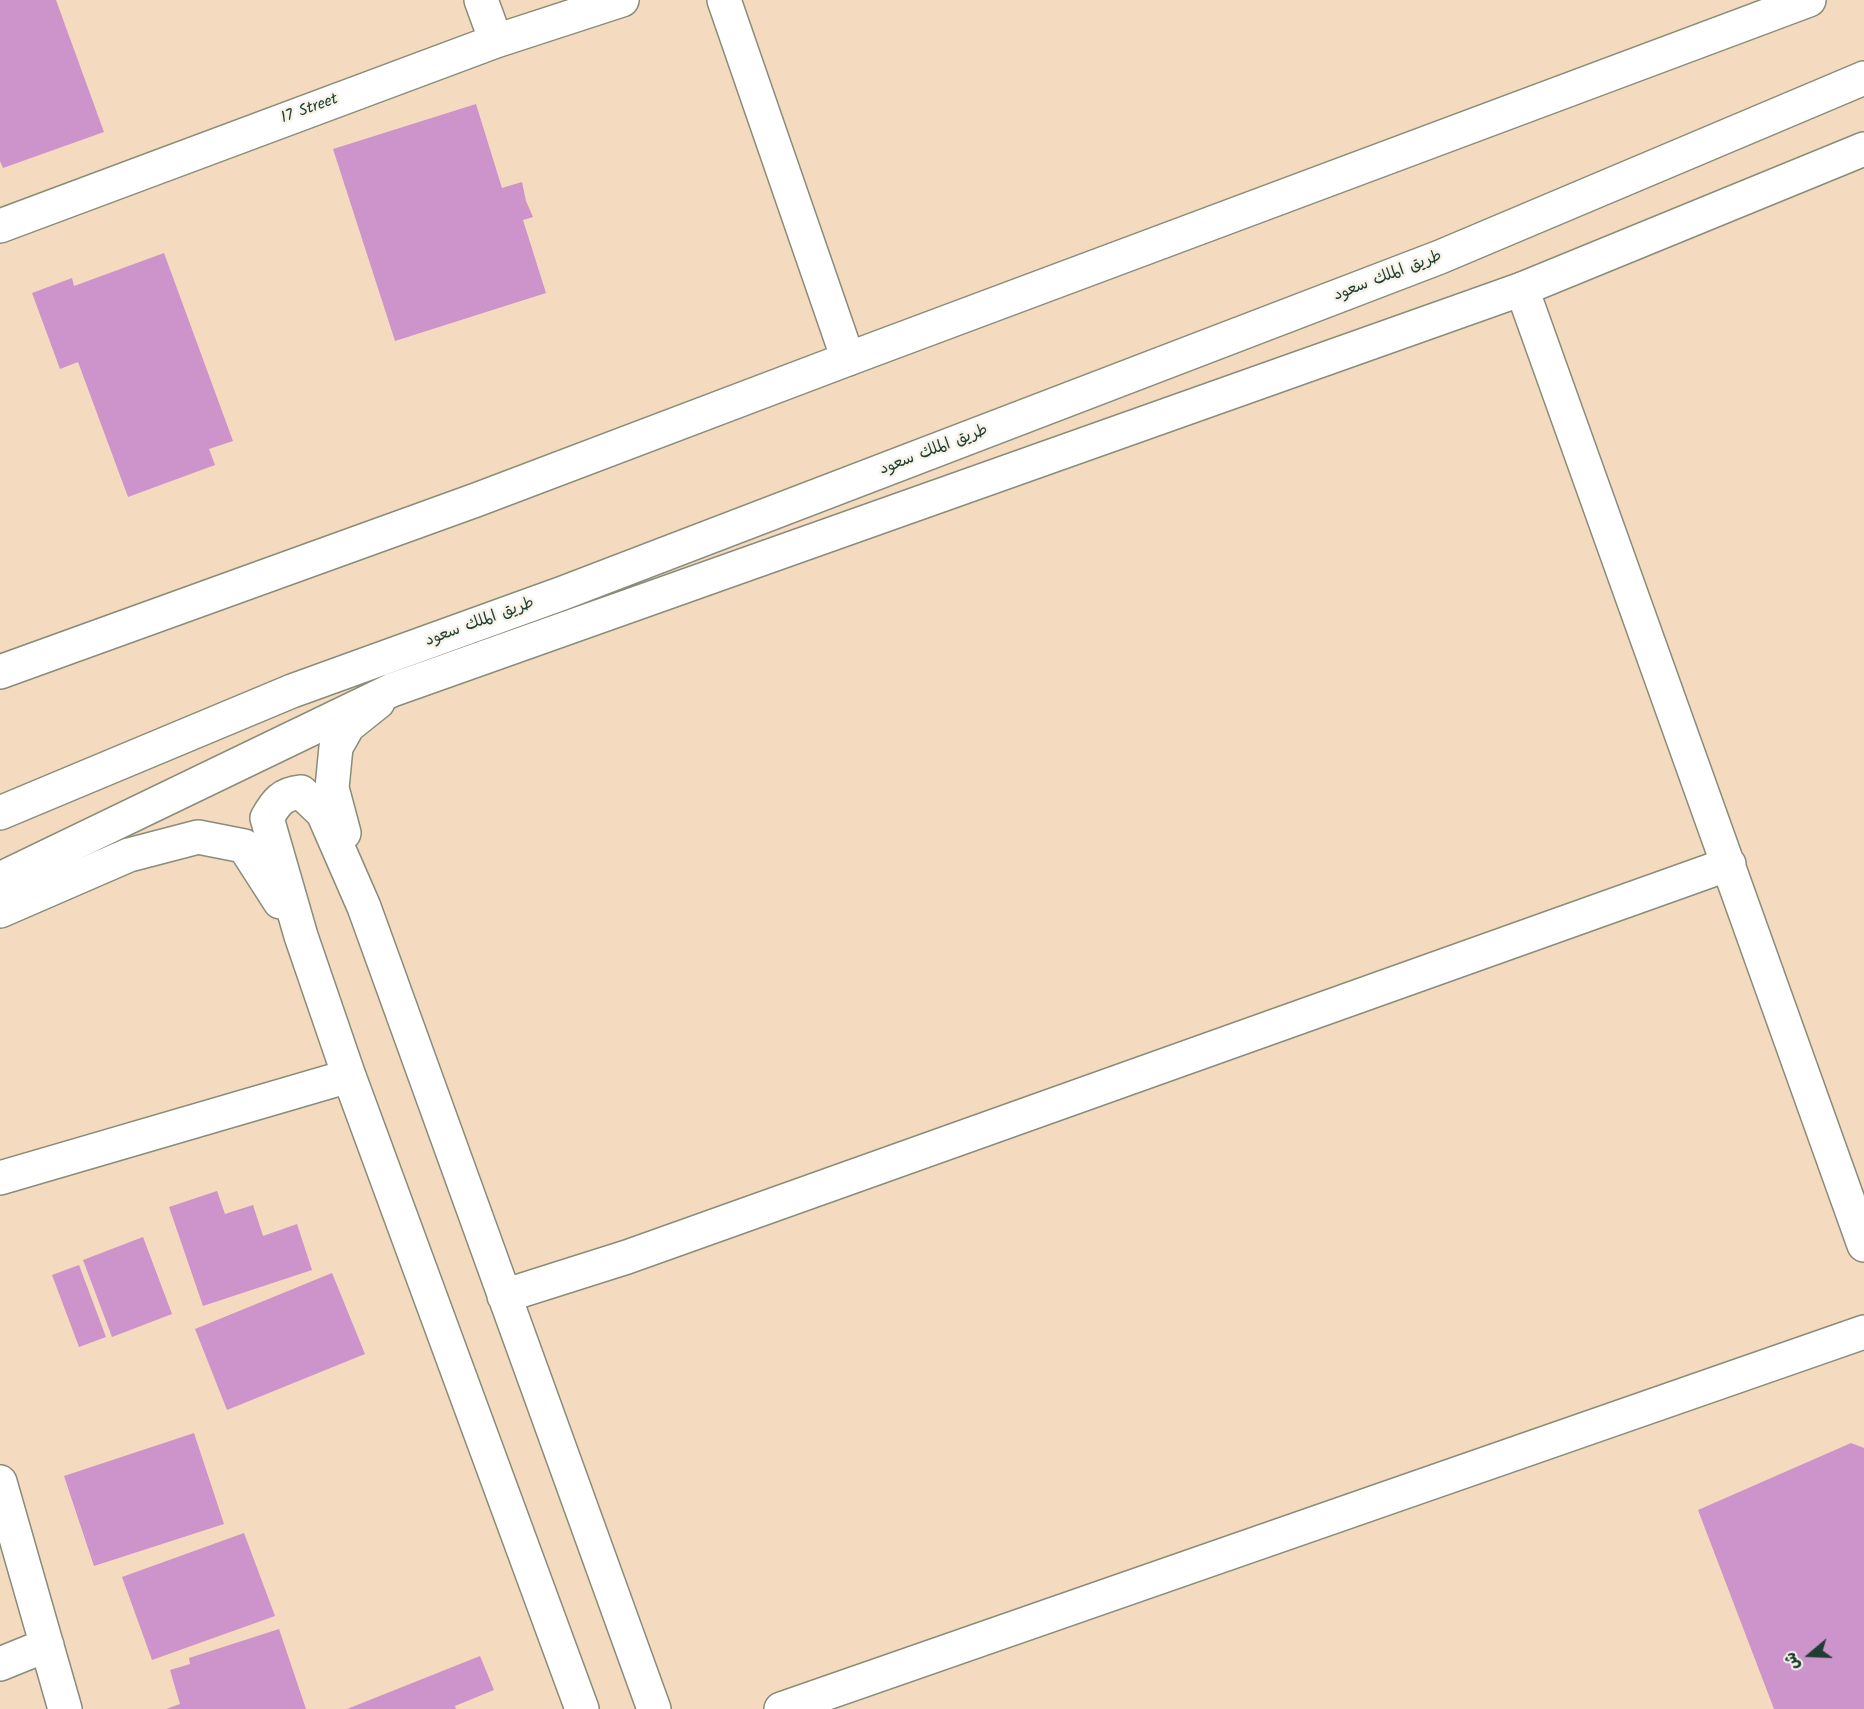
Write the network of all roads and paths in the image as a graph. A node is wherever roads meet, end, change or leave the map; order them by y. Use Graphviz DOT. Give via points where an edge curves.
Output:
graph roads {
  1 [pos="481,0"];
  2 [pos="622,0"];
  3 [pos="724,0"];
  4 [pos="1809,0"];
  5 [pos="496,41"];
  6 [pos="1864,78"];
  7 [pos="1864,149"];
  8 [pos="0,226"];
  9 [pos="1440,257"];
  10 [pos="1522,289"];
  11 [pos="848,359"];
  12 [pos="685,586"];
  13 [pos="0,672"];
  14 [pos="392,690"];
  15 [pos="0,813"];
  16 [pos="1729,864"];
  17 [pos="0,879"];
  18 [pos="364,907"];
  19 [pos="0,911"];
  20 [pos="301,936"];
  21 [pos="349,1077"];
  22 [pos="0,1178"];
  23 [pos="1864,1245"];
  24 [pos="504,1296"];
  25 [pos="1864,1332"];
  26 [pos="0,1482"];
  27 [pos="47,1645"];
  28 [pos="0,1664"];
  29 [pos="65,1709"];
  30 [pos="582,1709"];
  31 [pos="654,1709"];
  32 [pos="781,1709"];
  1 -- 5 [label="street"];
  2 -- 5 [label="street, 17 Street"];
  3 -- 11 [label="street"];
  4 -- 11 [label="street"];
  5 -- 8 [label="street, 17 Street"];
  6 -- 9 [label="street, طريق الملك سعود"];
  7 -- 10 [label="street"];
  9 -- 12 [label="street" via="1302,320 704,560"];
  9 -- 15 [label="street, طريق الملك سعود" via="585,585 292,691"];
  10 -- 12 [label="street"];
  10 -- 16 [label="street"];
  11 -- 13 [label="street" via="476,500"];
  12 -- 14 [label="street"];
  14 -- 17 [label="street"];
  14 -- 18 [label="street" via="348,726 336,747 332,788"];
  16 -- 23 [label="street"];
  16 -- 24 [label="street" via="627,1257"];
  18 -- 20 [label="street" via="323,813 301,792 289,793 277,801 267,818"];
  18 -- 24 [label="street"];
  19 -- 20 [label="street" via="129,855 198,837 244,846"];
  20 -- 21 [label="street"];
  21 -- 22 [label="street"];
  21 -- 30 [label="street"];
  24 -- 31 [label="street"];
  25 -- 32 [label="street"];
  26 -- 27 [label="street"];
  27 -- 28 [label="street"];
  27 -- 29 [label="street"];
}
